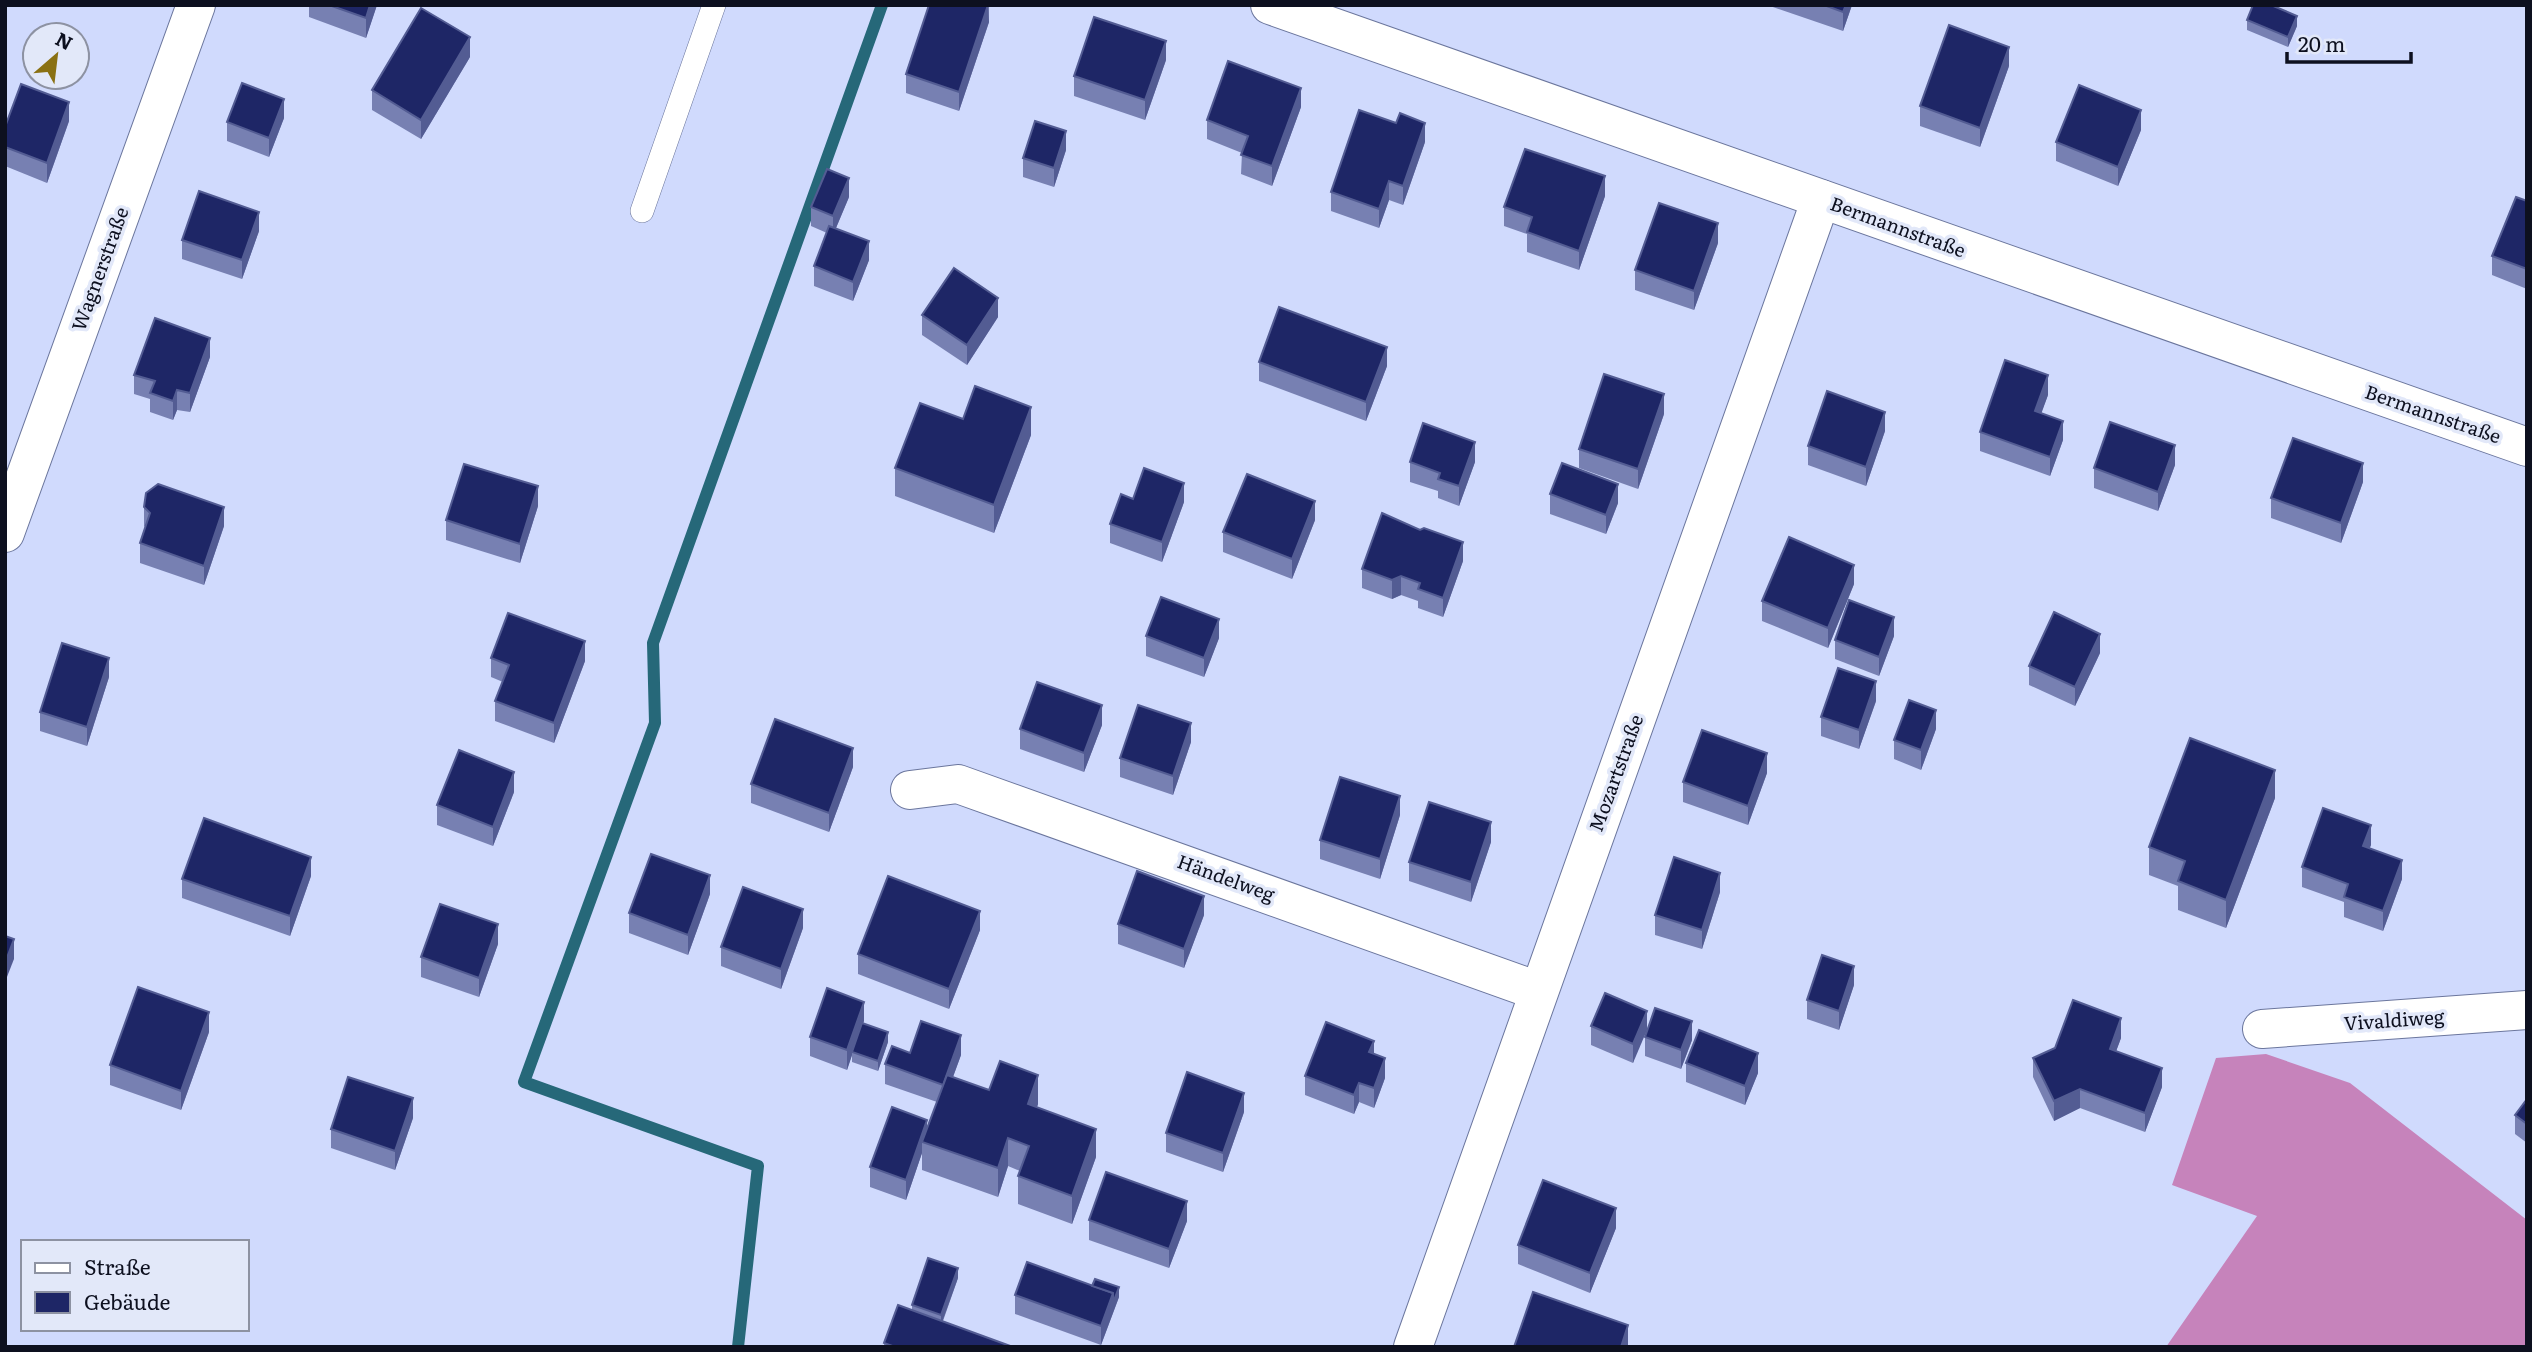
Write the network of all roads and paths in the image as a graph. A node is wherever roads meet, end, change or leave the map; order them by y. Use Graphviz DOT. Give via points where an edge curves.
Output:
graph roads {
  1 [pos="196,5"];
  2 [pos="713,5"];
  3 [pos="1270,5"];
  4 [pos="1821,199"];
  5 [pos="642,211"];
  6 [pos="2527,447"];
  7 [pos="5,533"];
  8 [pos="910,790"];
  9 [pos="1538,991"];
  10 [pos="2527,1010"];
  11 [pos="2262,1029"];
  12 [pos="1413,1347"];
  1 -- 7 [label="street, Wagnerstraße"];
  2 -- 5 [label="lane"];
  3 -- 4 [label="street, Bermannstraße"];
  4 -- 6 [label="street, Bermannstraße"];
  4 -- 9 [label="street, Mozartstraße"];
  8 -- 9 [label="street, Händelweg" via="958,784"];
  9 -- 12 [label="street, Mozartstraße"];
  10 -- 11 [label="street, Vivaldiweg"];
}
